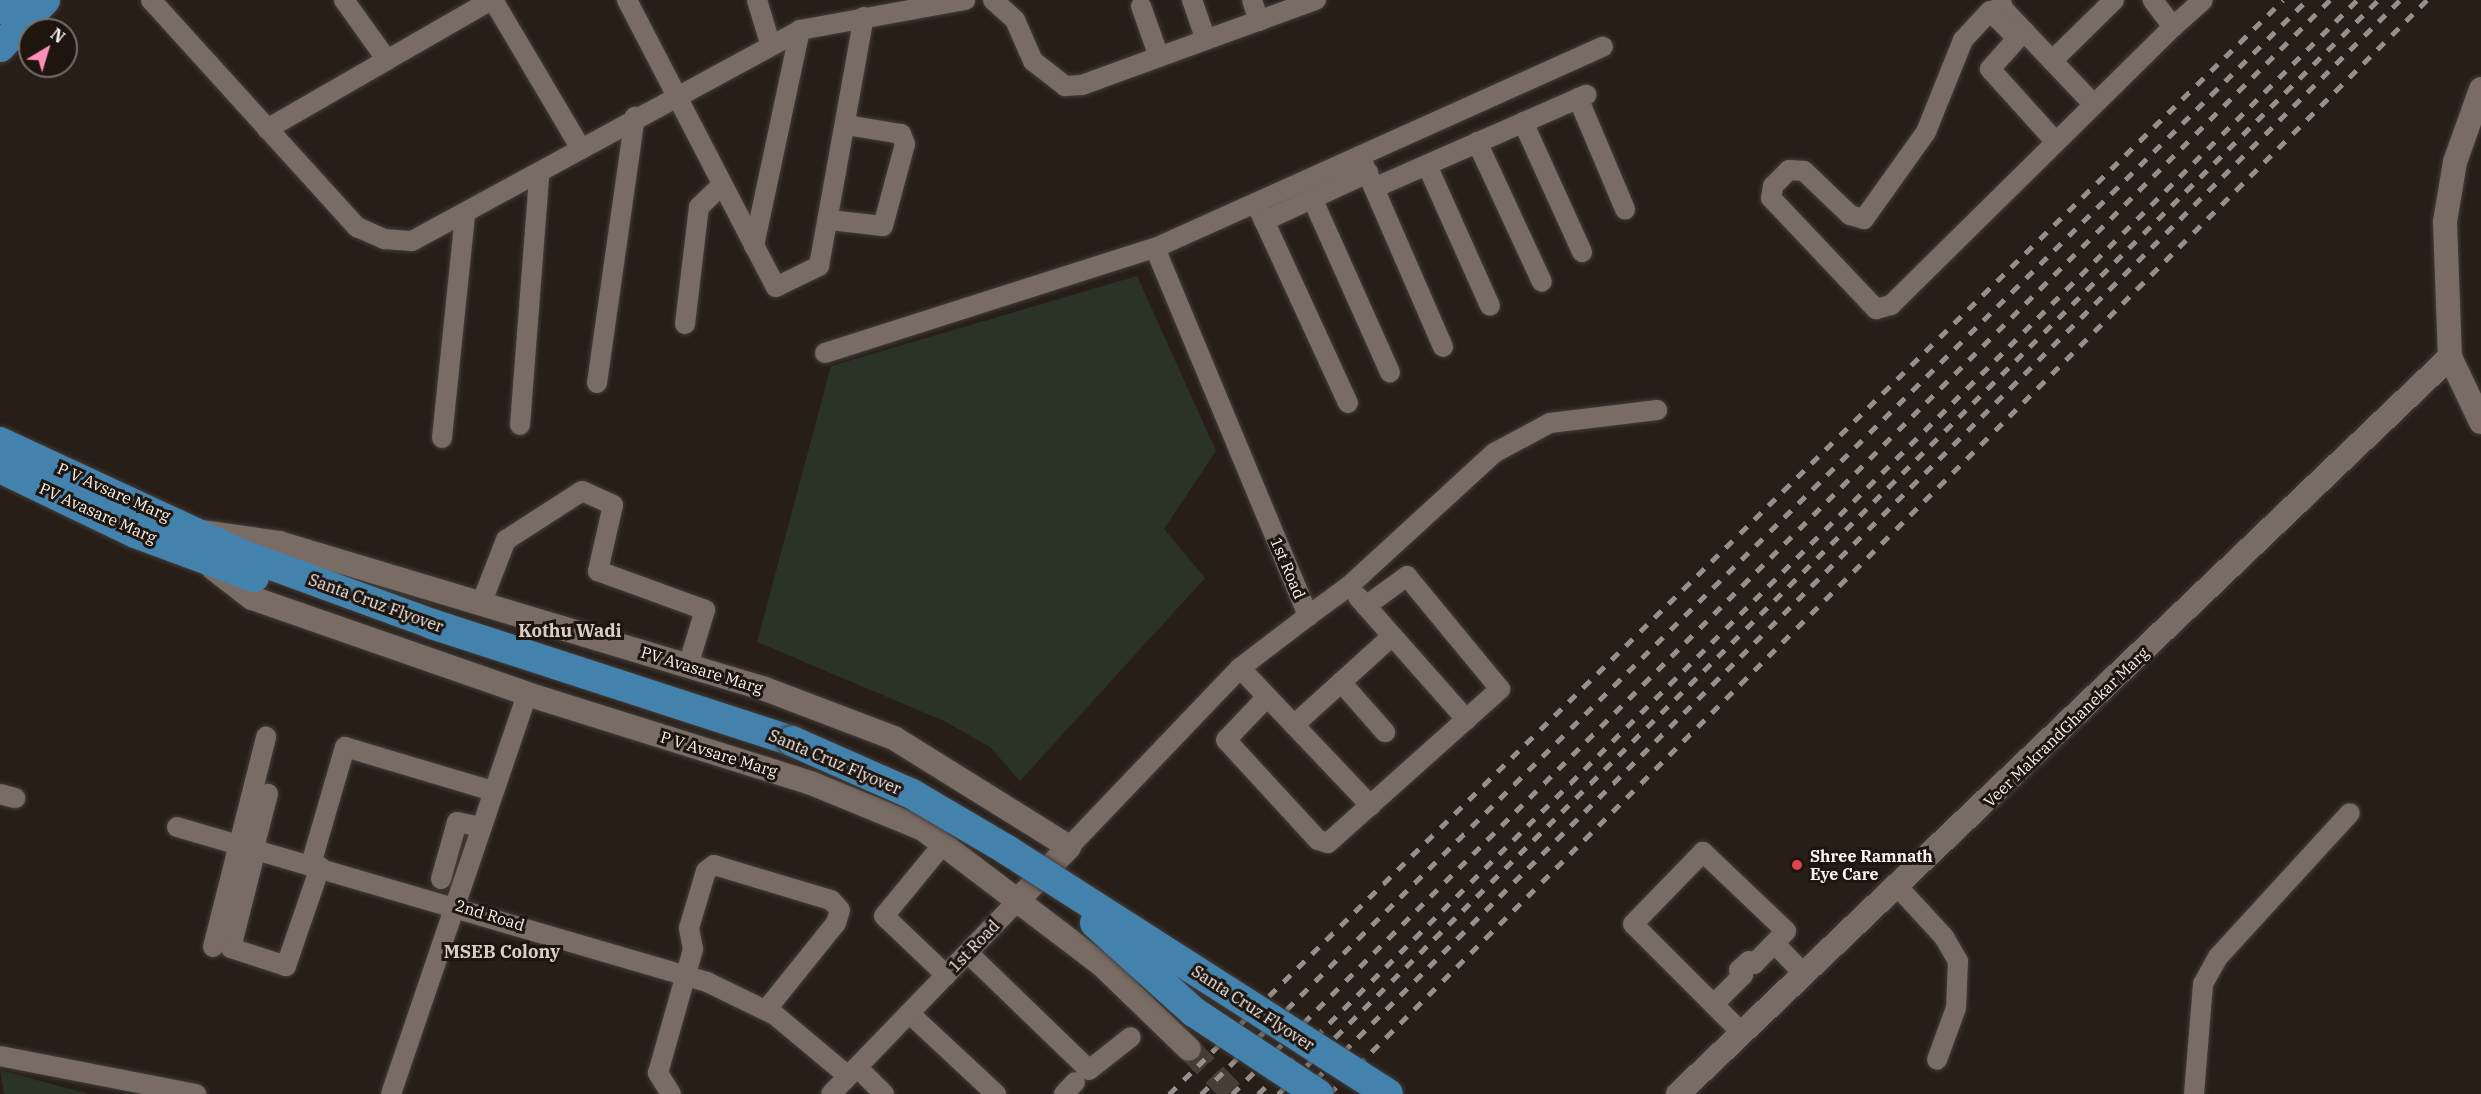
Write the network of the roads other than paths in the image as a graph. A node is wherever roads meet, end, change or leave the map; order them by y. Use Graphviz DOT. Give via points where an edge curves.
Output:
graph roads {
  1 [pos="9,0"];
  2 [pos="45,0"];
  3 [pos="151,0"];
  4 [pos="344,0"];
  5 [pos="492,0"];
  6 [pos="627,0"];
  7 [pos="757,0"];
  8 [pos="965,0"];
  9 [pos="993,0"];
  10 [pos="1192,0"];
  11 [pos="1252,0"];
  12 [pos="2001,0"];
  13 [pos="2114,0"];
  14 [pos="2153,0"];
  15 [pos="2203,0"];
  16 [pos="1312,1"];
  17 [pos="1141,6"];
  18 [pos="0,9"];
  19 [pos="864,17"];
  20 [pos="1259,21"];
  21 [pos="2173,27"];
  22 [pos="800,30"];
  23 [pos="2020,34"];
  24 [pos="1206,40"];
  25 [pos="770,43"];
  26 [pos="0,47"];
  27 [pos="1603,47"];
  28 [pos="1159,57"];
  29 [pos="387,60"];
  30 [pos="2052,61"];
  31 [pos="2481,89"];
  32 [pos="675,95"];
  33 [pos="2094,105"];
  34 [pos="635,117"];
  35 [pos="1523,122"];
  36 [pos="846,124"];
  37 [pos="267,129"];
  38 [pos="1478,142"];
  39 [pos="2056,142"];
  40 [pos="581,149"];
  41 [pos="1427,165"];
  42 [pos="1367,172"];
  43 [pos="539,176"];
  44 [pos="722,184"];
  45 [pos="1312,198"];
  46 [pos="1625,209"];
  47 [pos="1260,212"];
  48 [pos="465,216"];
  49 [pos="830,220"];
  50 [pos="754,246"];
  51 [pos="1155,248"];
  52 [pos="1582,252"];
  53 [pos="1542,282"];
  54 [pos="1491,306"];
  55 [pos="685,324"];
  56 [pos="1443,347"];
  57 [pos="825,354"];
  58 [pos="2450,357"];
  59 [pos="1390,372"];
  60 [pos="597,383"];
  61 [pos="1348,403"];
  62 [pos="1657,410"];
  63 [pos="2481,422"];
  64 [pos="520,425"];
  65 [pos="442,438"];
  66 [pos="8,459"];
  67 [pos="209,544"];
  68 [pos="1349,586"];
  69 [pos="481,604"];
  70 [pos="1366,606"];
  71 [pos="1308,616"];
  72 [pos="1392,636"];
  73 [pos="688,666"];
  74 [pos="1240,668"];
  75 [pos="1341,682"];
  76 [pos="527,694"];
  77 [pos="1267,697"];
  78 [pos="1467,720"];
  79 [pos="1294,725"];
  80 [pos="1385,732"];
  81 [pos="266,737"];
  82 [pos="334,742"];
  83 [pos="789,751"];
  84 [pos="493,791"];
  85 [pos="268,794"];
  86 [pos="1371,806"];
  87 [pos="2350,813"];
  88 [pos="480,826"];
  89 [pos="177,827"];
  90 [pos="944,843"];
  91 [pos="1069,847"];
  92 [pos="250,851"];
  93 [pos="306,866"];
  94 [pos="441,879"];
  95 [pos="1898,887"];
  96 [pos="1020,898"];
  97 [pos="452,903"];
  98 [pos="1775,944"];
  99 [pos="213,947"];
  100 [pos="968,953"];
  101 [pos="683,975"];
  102 [pos="946,975"];
  103 [pos="1805,975"];
  104 [pos="1714,1004"];
  105 [pos="766,1010"];
  106 [pos="909,1013"];
  107 [pos="1742,1033"];
  108 [pos="1131,1037"];
  109 [pos="1189,1049"];
  110 [pos="0,1056"];
  111 [pos="1937,1060"];
  112 [pos="852,1072"];
  113 [pos="196,1094"];
  114 [pos="391,1094"];
  115 [pos="671,1094"];
  116 [pos="831,1094"];
  117 [pos="884,1094"];
  118 [pos="996,1094"];
  119 [pos="1318,1094"];
  120 [pos="1388,1094"];
  121 [pos="1678,1094"];
  122 [pos="2194,1094"];
  1 -- 18 [label="main road"];
  2 -- 26 [label="main road"];
  3 -- 37 [label="street"];
  4 -- 29 [label="street"];
  5 -- 29 [label="street"];
  5 -- 40 [label="street"];
  6 -- 32 [label="street"];
  7 -- 25 [label="street"];
  8 -- 19 [label="street"];
  9 -- 28 [label="street" via="1015,20 1033,61 1065,86 1082,85"];
  10 -- 24 [label="street"];
  11 -- 20 [label="street"];
  12 -- 23 [label="street"];
  13 -- 30 [label="street"];
  14 -- 21 [label="street"];
  15 -- 21 [label="street"];
  16 -- 20 [label="street"];
  17 -- 28 [label="street"];
  19 -- 22 [label="street"];
  19 -- 36 [label="street"];
  20 -- 24 [label="street"];
  21 -- 33 [label="street"];
  22 -- 25 [label="street"];
  22 -- 50 [label="street"];
  23 -- 30 [label="street"];
  23 -- 39 [label="street" via="1995,60 1992,73"];
  23 -- 39 [label="street" via="1990,11 1963,40 1926,132 1864,219 1850,215 1804,171 1795,169 1773,186 1771,198 1871,307 1881,310"];
  24 -- 28 [label="street"];
  25 -- 32 [label="street"];
  27 -- 42 [label="street"];
  29 -- 37 [label="street"];
  30 -- 33 [label="street"];
  31 -- 58 [label="street" via="2455,162 2445,222"];
  32 -- 34 [label="street"];
  32 -- 44 [label="street"];
  33 -- 39 [label="street"];
  34 -- 40 [label="street"];
  34 -- 60 [label="street"];
  35 -- 38 [label="street"];
  35 -- 46 [label="street" via="1582,96"];
  35 -- 52 [label="street"];
  36 -- 49 [label="street"];
  36 -- 49 [label="street" via="901,134 905,144 883,226"];
  37 -- 48 [label="street" via="357,227 384,239 412,241"];
  38 -- 41 [label="street"];
  38 -- 53 [label="street"];
  40 -- 43 [label="street"];
  41 -- 42 [label="street"];
  41 -- 54 [label="street"];
  42 -- 45 [label="street"];
  42 -- 47 [label="street"];
  42 -- 56 [label="street"];
  43 -- 48 [label="street"];
  43 -- 64 [label="street"];
  44 -- 50 [label="street"];
  44 -- 55 [label="street" via="699,207"];
  45 -- 47 [label="street"];
  45 -- 59 [label="street"];
  47 -- 51 [label="street"];
  47 -- 61 [label="street"];
  48 -- 65 [label="street"];
  49 -- 50 [label="street" via="819,266 776,286"];
  51 -- 57 [label="street"];
  51 -- 71 [label="street, 1st Road"];
  58 -- 63 [label="street"];
  58 -- 95 [label="street, Veer MakrandGhanekar Marg"];
  62 -- 68 [label="street" via="1550,423 1494,453"];
  66 -- 67 [label="main road, P V Avsare Marg"];
  67 -- 69 [label="street, PV Avasare Marg" via="279,543"];
  67 -- 76 [label="street, P V Avsare Marg" via="252,598"];
  67 -- 83 [label="main road, Santa Cruz Flyover"];
  68 -- 70 [label="street"];
  68 -- 71 [label="street"];
  69 -- 73 [label="street, PV Avasare Marg"];
  69 -- 73 [label="street" via="506,540 582,491 613,505 598,571 705,610"];
  70 -- 72 [label="street"];
  70 -- 78 [label="street" via="1402,576 1410,578 1500,685"];
  71 -- 74 [label="street, 1st Road"];
  72 -- 75 [label="street"];
  72 -- 78 [label="street"];
  73 -- 91 [label="street, PV Avasare Marg" via="894,738"];
  74 -- 77 [label="street"];
  74 -- 91 [label="street, 1st Road"];
  75 -- 79 [label="street"];
  75 -- 80 [label="street"];
  76 -- 84 [label="street"];
  76 -- 90 [label="street, P V Avsare Marg" via="811,783 923,829"];
  77 -- 79 [label="street"];
  77 -- 86 [label="street" via="1225,738 1318,840 1331,841"];
  78 -- 86 [label="street"];
  79 -- 86 [label="street"];
  81 -- 92 [label="street"];
  82 -- 93 [label="street"];
  83 -- 119 [label="main road, bridge" via="926,819 1101,927 1194,1012"];
  83 -- 120 [label="main road, Santa Cruz Flyover, bridge" via="912,794 1007,850"];
  84 -- 88 [label="street"];
  84 -- 93 [label="street" via="345,747"];
  85 -- 92 [label="street"];
  87 -- 122 [label="street" via="2218,957 2203,984"];
  88 -- 94 [label="street" via="457,822"];
  88 -- 97 [label="street"];
  89 -- 92 [label="street, 2nd Road"];
  90 -- 96 [label="street, P V Avsare Marg"];
  90 -- 102 [label="street" via="884,916"];
  91 -- 96 [label="street, 1st Road"];
  92 -- 93 [label="street, 2nd Road"];
  92 -- 93 [label="street" via="231,948 286,966"];
  92 -- 99 [label="street"];
  93 -- 97 [label="street, 2nd Road"];
  95 -- 103 [label="street, Veer MakrandGhanekar Marg"];
  95 -- 111 [label="street" via="1944,937 1958,960 1956,1008"];
  96 -- 100 [label="street, 1st Road"];
  96 -- 109 [label="street, P V Avsare Marg" via="1101,964"];
  97 -- 101 [label="street, 2nd Road"];
  97 -- 114 [label="street"];
  98 -- 103 [label="street"];
  98 -- 104 [label="street" via="1739,970 1742,976"];
  98 -- 104 [label="street" via="1784,928 1710,855 1701,854 1634,924"];
  100 -- 102 [label="street, 1st Road"];
  100 -- 108 [label="street" via="1089,1070"];
  101 -- 105 [label="street, 2nd Road"];
  101 -- 105 [label="street" via="693,949 689,928 710,867 831,900 839,918"];
  101 -- 115 [label="street" via="658,1073"];
  102 -- 106 [label="street, 1st Road"];
  103 -- 107 [label="street, Veer MakrandGhanekar Marg"];
  104 -- 107 [label="street"];
  105 -- 112 [label="street, 2nd Road"];
  106 -- 112 [label="street, 1st Road"];
  106 -- 118 [label="street"];
  107 -- 121 [label="street, Veer MakrandGhanekar Marg"];
  110 -- 113 [label="street"];
  112 -- 116 [label="street, 1st Road"];
  112 -- 117 [label="street, 2nd Road"];
}
